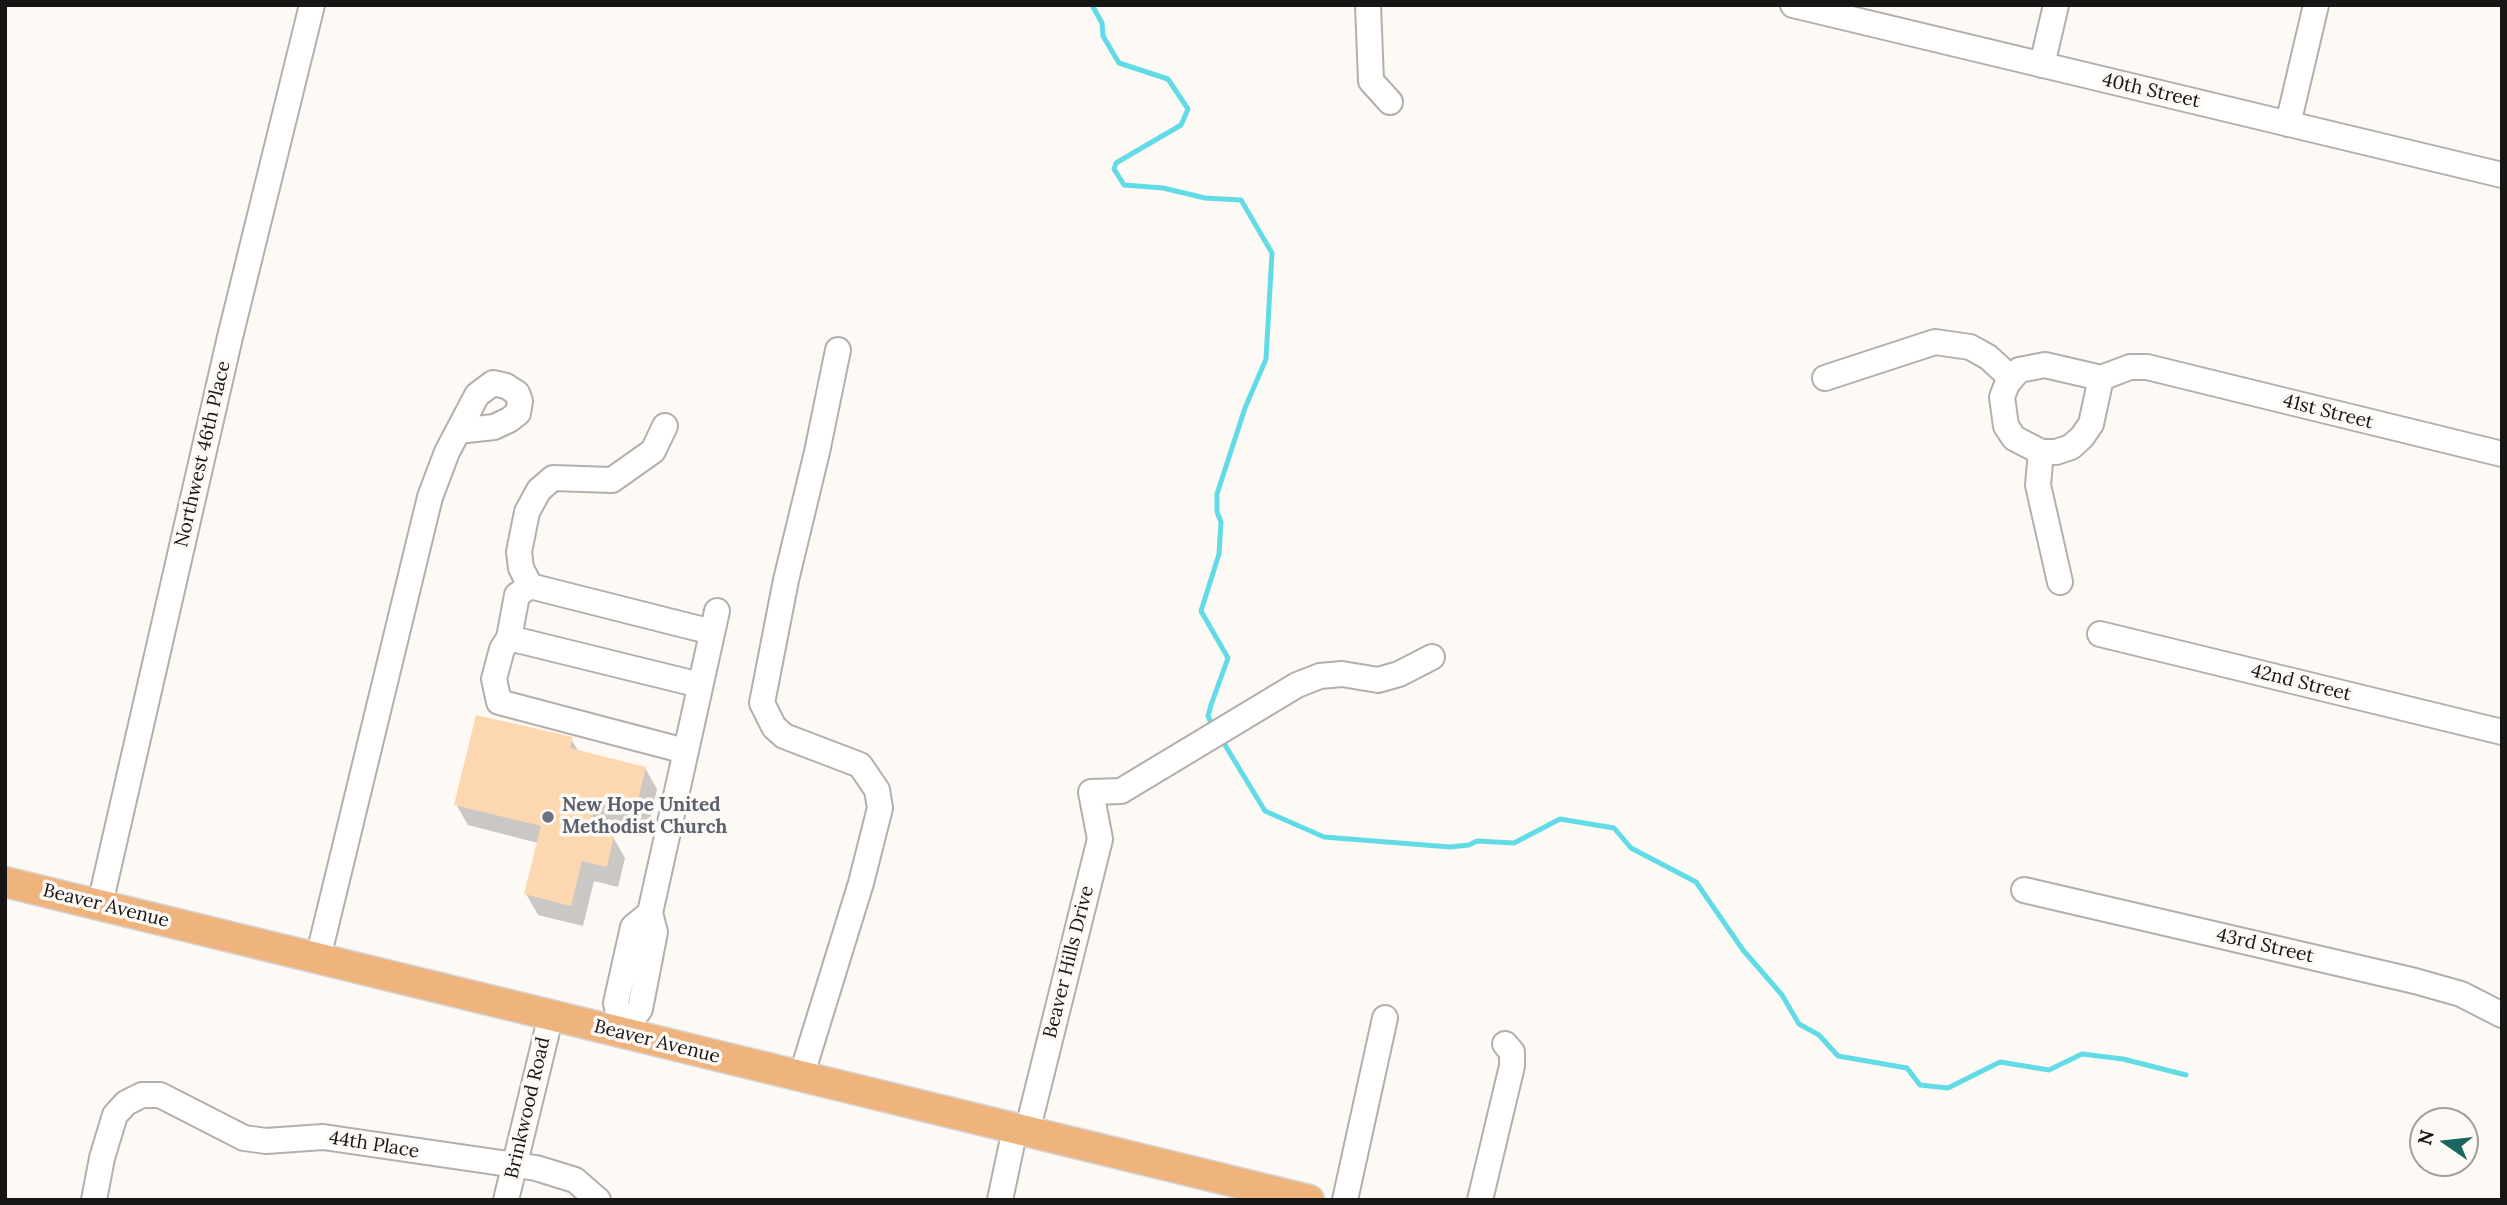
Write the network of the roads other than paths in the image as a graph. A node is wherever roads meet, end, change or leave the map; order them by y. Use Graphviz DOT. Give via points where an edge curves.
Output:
graph roads {
  1 [pos="312,5"];
  2 [pos="1368,5"];
  3 [pos="2056,5"];
  4 [pos="2316,5"];
  5 [pos="1798,6"];
  6 [pos="2042,65"];
  7 [pos="1390,102"];
  8 [pos="2288,124"];
  9 [pos="2502,175"];
  10 [pos="838,350"];
  11 [pos="1825,378"];
  12 [pos="2011,378"];
  13 [pos="2101,378"];
  14 [pos="665,426"];
  15 [pos="458,431"];
  16 [pos="2041,452"];
  17 [pos="2502,454"];
  18 [pos="2060,582"];
  19 [pos="530,586"];
  20 [pos="2100,634"];
  21 [pos="509,638"];
  22 [pos="1432,657"];
  23 [pos="700,685"];
  24 [pos="2502,732"];
  25 [pos="685,751"];
  26 [pos="5,882"];
  27 [pos="2024,890"];
  28 [pos="100,904"];
  29 [pos="318,958"];
  30 [pos="2502,1015"];
  31 [pos="551,1016"];
  32 [pos="1385,1018"];
  33 [pos="622,1033"];
  34 [pos="1505,1044"];
  35 [pos="802,1077"];
  36 [pos="1021,1130"];
  37 [pos="515,1165"];
  38 [pos="94,1200"];
  39 [pos="506,1200"];
  40 [pos="598,1200"];
  41 [pos="1000,1200"];
  42 [pos="1309,1200"];
  43 [pos="1345,1200"];
  44 [pos="1479,1200"];
  1 -- 28 [label="street, Northwest 46th Place" via="230,337"];
  2 -- 7 [label="street" via="1371,81"];
  3 -- 6 [label="street"];
  4 -- 8 [label="street"];
  5 -- 6 [label="street, 40th Street"];
  6 -- 8 [label="street, 40th Street"];
  8 -- 9 [label="street, 40th Street"];
  10 -- 35 [label="street" via="762,703 784,736 860,765 877,790 880,808 862,883"];
  11 -- 12 [label="street" via="1944,342 1970,347"];
  12 -- 13 [label="street" via="2019,370 2045,365"];
  12 -- 16 [label="street" via="2002,397 2006,426 2014,438"];
  13 -- 16 [label="street" via="2091,424 2082,437 2056,452"];
  13 -- 17 [label="street, 41st Street" via="2130,367 2155,369"];
  14 -- 19 [label="street" via="653,451 612,480 553,478 539,490 527,512 519,552"];
  15 -- 29 [label="street" via="430,497"];
  16 -- 18 [label="street" via="2038,485"];
  19 -- 21 [label="street" via="517,594"];
  19 -- 23 [label="street" via="714,621"];
  20 -- 24 [label="street, 42nd Street"];
  21 -- 23 [label="street"];
  21 -- 25 [label="street" via="494,679 499,702"];
  22 -- 36 [label="street, Beaver Hills Drive" via="1378,680 1342,674 1297,685 1121,791 1091,792 1100,839"];
  23 -- 25 [label="street"];
  25 -- 33 [label="street" via="650,913 656,932 640,1009"];
  26 -- 28 [label="main road, Beaver Avenue"];
  27 -- 30 [label="street, 43rd Street" via="2415,981 2461,994"];
  28 -- 29 [label="main road, Beaver Avenue"];
  29 -- 31 [label="main road, Beaver Avenue"];
  31 -- 33 [label="main road, Beaver Avenue"];
  31 -- 37 [label="street, Brinkwood Road"];
  32 -- 43 [label="street"];
  33 -- 35 [label="main road, Beaver Avenue"];
  34 -- 44 [label="street" via="1512,1052 1512,1066"];
  35 -- 36 [label="main road, Beaver Avenue"];
  36 -- 41 [label="street, Beaver Hills Drive"];
  36 -- 42 [label="main road, Beaver Avenue"];
  37 -- 38 [label="street, 44th Place" via="323,1137 244,1138 160,1095 142,1096 115,1115"];
  37 -- 39 [label="street, Brinkwood Road"];
  37 -- 40 [label="street, 44th Place" via="575,1180"];
}
